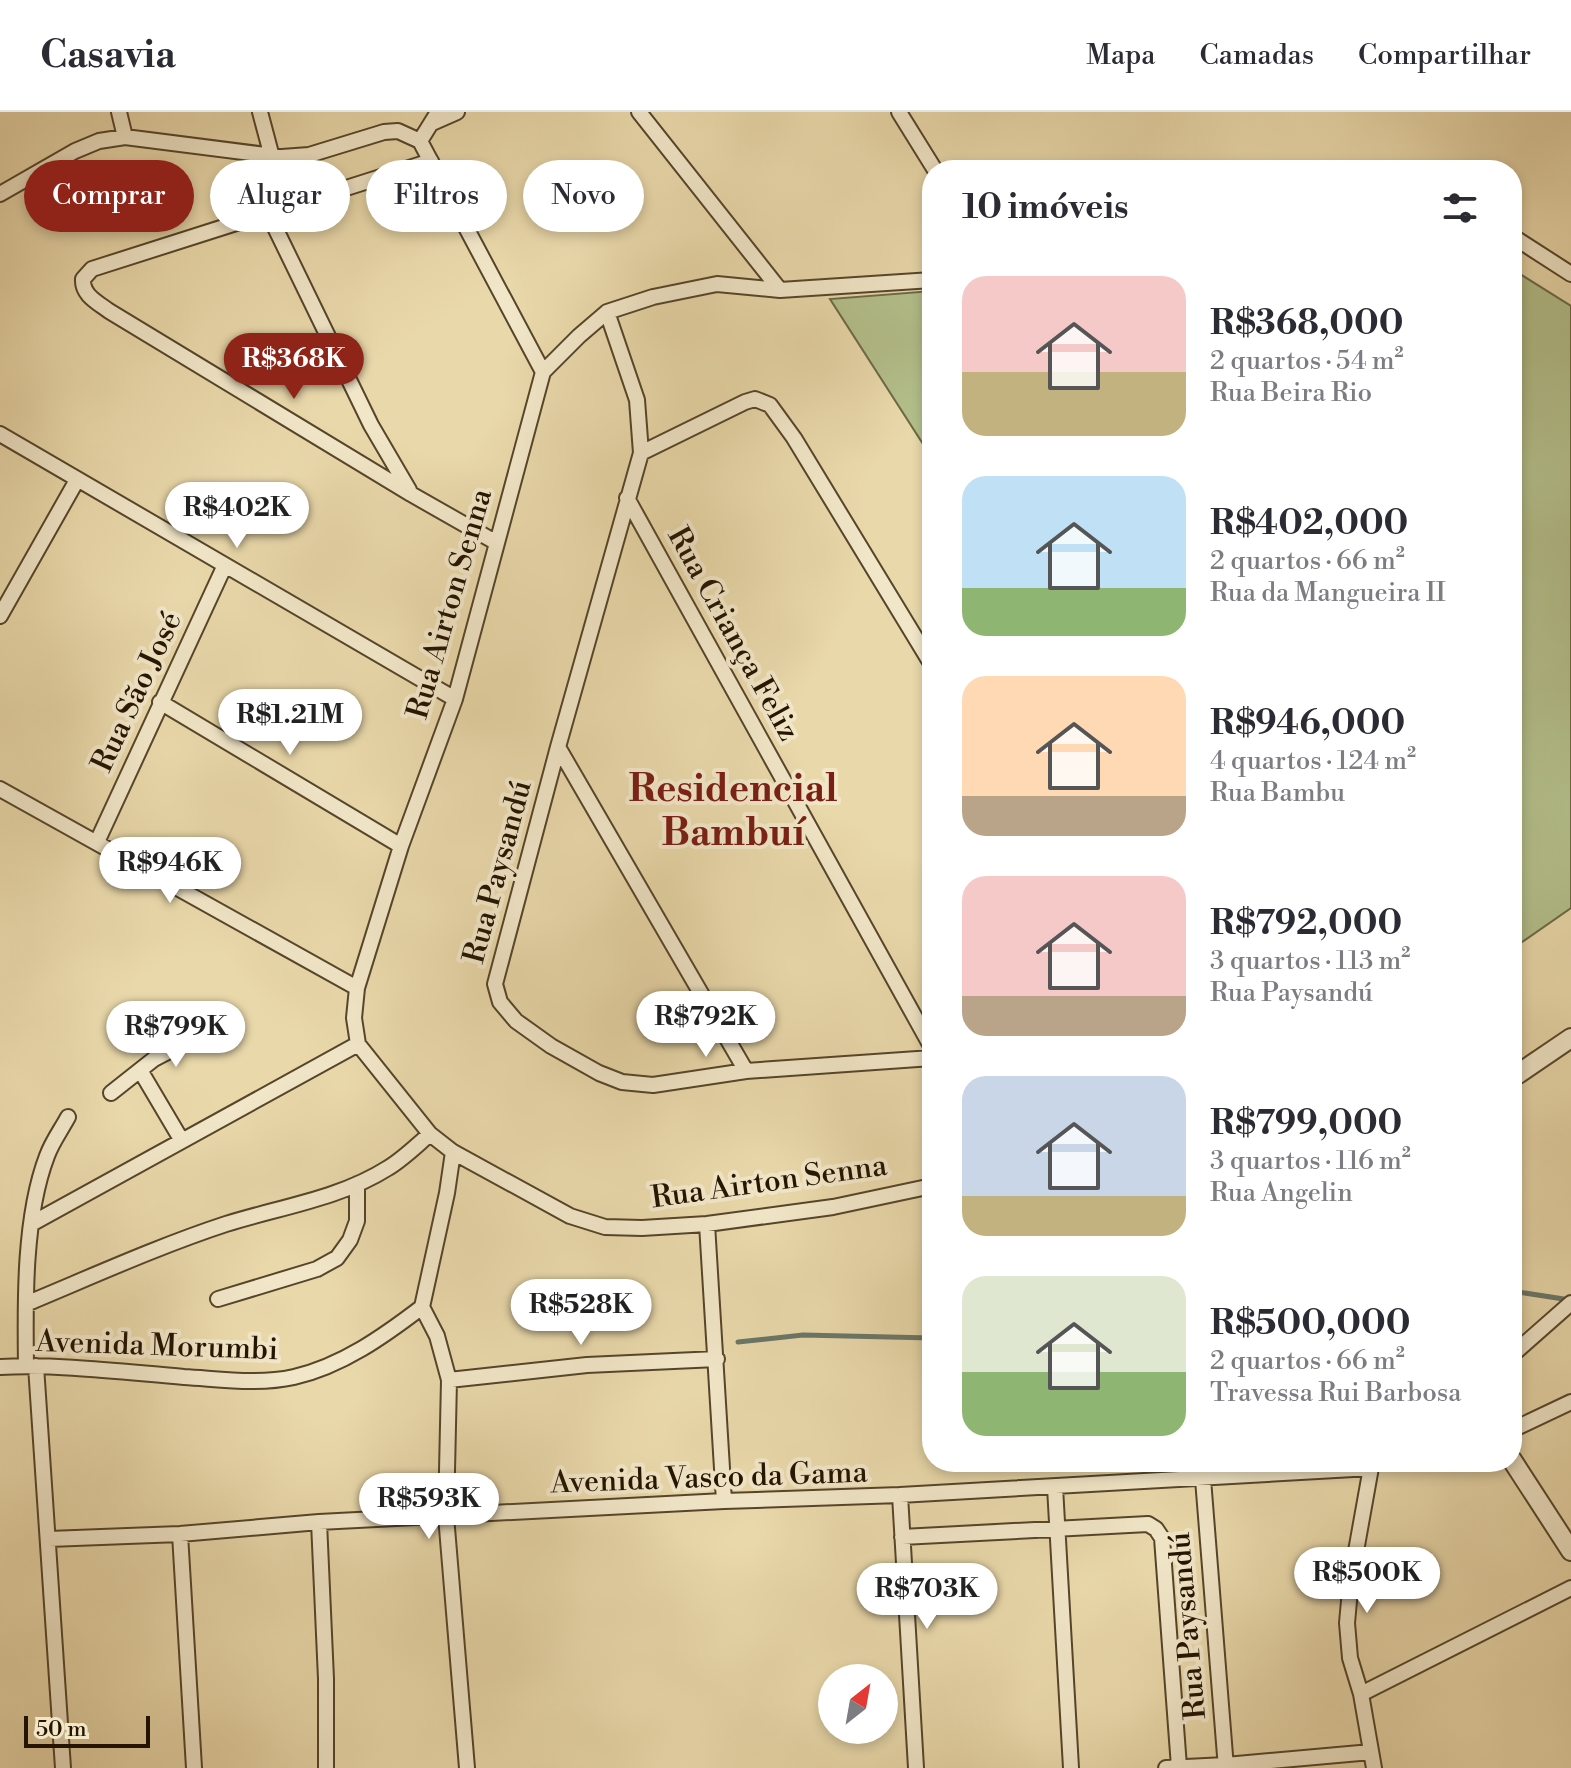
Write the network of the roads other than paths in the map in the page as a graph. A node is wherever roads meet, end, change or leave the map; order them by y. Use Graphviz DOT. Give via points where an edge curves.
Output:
graph roads {
  1 [pos="119,112"];
  2 [pos="260,112"];
  3 [pos="457,112"];
  4 [pos="639,112"];
  5 [pos="899,112"];
  6 [pos="434,118"];
  7 [pos="125,137"];
  8 [pos="420,141"];
  9 [pos="272,157"];
  10 [pos="430,160"];
  11 [pos="929,160"];
  12 [pos="0,194"];
  13 [pos="210,229"];
  14 [pos="277,232"];
  15 [pos="469,232"];
  16 [pos="1522,242"];
  17 [pos="1571,274"];
  18 [pos="922,281"];
  19 [pos="780,290"];
  20 [pos="607,312"];
  21 [pos="543,372"];
  22 [pos="0,434"];
  23 [pos="641,453"];
  24 [pos="77,480"];
  25 [pos="411,494"];
  26 [pos="627,498"];
  27 [pos="497,543"];
  28 [pos="225,565"];
  29 [pos="2,607"];
  30 [pos="922,649"];
  31 [pos="455,699"];
  32 [pos="160,702"];
  33 [pos="558,747"];
  34 [pos="0,789"];
  35 [pos="97,842"];
  36 [pos="401,846"];
  37 [pos="357,988"];
  38 [pos="225,1022"];
  39 [pos="922,1030"];
  40 [pos="1571,1038"];
  41 [pos="358,1044"];
  42 [pos="922,1059"];
  43 [pos="140,1070"];
  44 [pos="746,1071"];
  45 [pos="1522,1071"];
  46 [pos="111,1093"];
  47 [pos="68,1117"];
  48 [pos="430,1134"];
  49 [pos="182,1141"];
  50 [pos="453,1152"];
  51 [pos="357,1184"];
  52 [pos="922,1188"];
  53 [pos="31,1224"];
  54 [pos="707,1224"];
  55 [pos="218,1299"];
  56 [pos="28,1303"];
  57 [pos="1568,1306"];
  58 [pos="422,1307"];
  59 [pos="1522,1346"];
  60 [pos="717,1359"];
  61 [pos="31,1366"];
  62 [pos="0,1367"];
  63 [pos="449,1380"];
  64 [pos="1571,1402"];
  65 [pos="1522,1425"];
  66 [pos="1288,1472"];
  67 [pos="1371,1472"];
  68 [pos="1520,1472"];
  69 [pos="1203,1479"];
  70 [pos="1055,1487"];
  71 [pos="900,1495"];
  72 [pos="724,1501"];
  73 [pos="446,1516"];
  74 [pos="319,1522"];
  75 [pos="1057,1528"];
  76 [pos="180,1534"];
  77 [pos="902,1537"];
  78 [pos="49,1539"];
  79 [pos="1571,1551"];
  80 [pos="1571,1588"];
  81 [pos="1361,1694"];
  82 [pos="1371,1752"];
  83 [pos="1179,1767"];
  84 [pos="1226,1767"];
  85 [pos="63,1768"];
  86 [pos="194,1768"];
  87 [pos="326,1768"];
  88 [pos="467,1768"];
  89 [pos="916,1768"];
  90 [pos="1071,1768"];
  91 [pos="1166,1768"];
  92 [pos="1374,1768"];
  1 -- 7 [label="street"];
  2 -- 9 [label="street"];
  3 -- 6 [label="street"];
  4 -- 19 [label="street"];
  5 -- 11 [label="street"];
  6 -- 8 [label="street"];
  7 -- 9 [label="street"];
  7 -- 12 [label="street" via="75,151"];
  8 -- 9 [label="street" via="398,131 384,132 309,155"];
  8 -- 10 [label="street"];
  13 -- 25 [label="street" via="86,273 82,287 109,311"];
  14 -- 25 [label="street" via="371,425"];
  15 -- 21 [label="street"];
  16 -- 17 [label="street"];
  18 -- 19 [label="street, Rua Airton Senna"];
  19 -- 20 [label="street, Rua Airton Senna" via="717,284"];
  20 -- 21 [label="street, Rua Airton Senna"];
  20 -- 23 [label="street, Rua Paysandú" via="637,400"];
  21 -- 27 [label="street, Rua Airton Senna"];
  22 -- 24 [label="street"];
  23 -- 26 [label="street, Rua Paysandú"];
  23 -- 30 [label="street" via="745,402 755,399 770,405"];
  24 -- 28 [label="street"];
  24 -- 29 [label="street"];
  25 -- 27 [label="street"];
  26 -- 33 [label="street, Rua Paysandú"];
  26 -- 39 [label="street, Rua Criança Feliz"];
  27 -- 31 [label="street, Rua Airton Senna"];
  28 -- 31 [label="street"];
  28 -- 32 [label="street, Rua São José"];
  31 -- 36 [label="street, Rua Airton Senna"];
  32 -- 35 [label="street, Rua São José"];
  32 -- 36 [label="street"];
  33 -- 44 [label="street"];
  33 -- 44 [label="street, Rua Paysandú" via="495,984 500,1002 551,1046 622,1082 653,1085"];
  34 -- 35 [label="street"];
  35 -- 37 [label="street"];
  36 -- 37 [label="street, Rua Airton Senna"];
  37 -- 41 [label="street, Rua Airton Senna"];
  38 -- 43 [label="street"];
  40 -- 45 [label="street"];
  41 -- 48 [label="street, Rua Airton Senna"];
  41 -- 49 [label="street"];
  42 -- 44 [label="street, Rua Paysandú"];
  43 -- 46 [label="street"];
  43 -- 49 [label="street"];
  47 -- 53 [label="street" via="48,1153"];
  48 -- 50 [label="street, Rua Airton Senna"];
  48 -- 51 [label="street" via="389,1168"];
  49 -- 53 [label="street"];
  50 -- 54 [label="street, Rua Airton Senna" via="570,1216 605,1227"];
  50 -- 58 [label="street"];
  51 -- 55 [label="street" via="357,1221 337,1258"];
  51 -- 56 [label="street" via="227,1224"];
  52 -- 54 [label="street, Rua Airton Senna"];
  53 -- 56 [label="street"];
  54 -- 60 [label="street"];
  56 -- 61 [label="street"];
  57 -- 59 [label="street"];
  58 -- 61 [label="street, Avenida Morumbi" via="345,1358 294,1377 243,1381"];
  58 -- 63 [label="street" via="437,1336"];
  60 -- 63 [label="street" via="587,1365"];
  60 -- 72 [label="street"];
  61 -- 62 [label="street, Avenida Morumbi"];
  61 -- 78 [label="street"];
  63 -- 73 [label="street"];
  64 -- 65 [label="street"];
  66 -- 69 [label="street, Avenida Vasco da Gama"];
  67 -- 81 [label="street" via="1347,1623"];
  68 -- 79 [label="street"];
  69 -- 70 [label="street, Avenida Vasco da Gama"];
  69 -- 84 [label="street, Rua Paysandú"];
  70 -- 71 [label="street, Avenida Vasco da Gama"];
  70 -- 75 [label="street"];
  71 -- 72 [label="street, Avenida Vasco da Gama"];
  71 -- 77 [label="street"];
  72 -- 73 [label="street, Avenida Vasco da Gama"];
  73 -- 74 [label="street, Avenida Vasco da Gama"];
  73 -- 88 [label="street"];
  74 -- 76 [label="street, Avenida Vasco da Gama"];
  74 -- 87 [label="street"];
  75 -- 77 [label="street"];
  75 -- 83 [label="street" via="1148,1524 1162,1538"];
  75 -- 90 [label="street"];
  76 -- 78 [label="street, Avenida Vasco da Gama"];
  76 -- 86 [label="street"];
  77 -- 89 [label="street"];
  78 -- 85 [label="street"];
  80 -- 81 [label="street"];
  81 -- 82 [label="street"];
  82 -- 84 [label="street"];
  82 -- 92 [label="street"];
  83 -- 84 [label="street"];
  83 -- 91 [label="street"];
}
